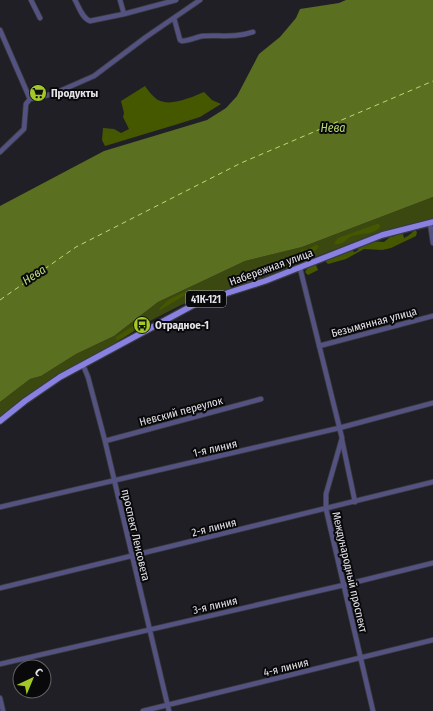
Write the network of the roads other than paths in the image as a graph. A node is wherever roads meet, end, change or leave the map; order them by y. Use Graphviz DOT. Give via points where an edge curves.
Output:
graph roads {
  1 [pos="31,0"];
  2 [pos="75,0"];
  3 [pos="120,0"];
  4 [pos="176,0"];
  5 [pos="200,0"];
  6 [pos="124,14"];
  7 [pos="40,18"];
  8 [pos="174,18"];
  9 [pos="0,30"];
  10 [pos="253,32"];
  11 [pos="30,99"];
  12 [pos="0,152"];
  13 [pos="432,222"];
  14 [pos="433,244"];
  15 [pos="300,268"];
  16 [pos="433,316"];
  17 [pos="319,346"];
  18 [pos="83,365"];
  19 [pos="261,399"];
  20 [pos="433,403"];
  21 [pos="0,421"];
  22 [pos="339,428"];
  23 [pos="342,438"];
  24 [pos="105,441"];
  25 [pos="114,480"];
  26 [pos="433,482"];
  27 [pos="355,502"];
  28 [pos="0,507"];
  29 [pos="326,509"];
  30 [pos="132,556"];
  31 [pos="433,563"];
  32 [pos="344,585"];
  33 [pos="0,588"];
  34 [pos="149,630"];
  35 [pos="433,640"];
  36 [pos="361,658"];
  37 [pos="0,664"];
  38 [pos="0,698"];
  39 [pos="168,706"];
  40 [pos="3,711"];
  41 [pos="142,711"];
  42 [pos="169,711"];
  43 [pos="373,711"];
  1 -- 7 [label="street"];
  2 -- 6 [label="street" via="86,20"];
  3 -- 6 [label="street"];
  4 -- 6 [label="street"];
  5 -- 8 [label="street"];
  8 -- 10 [label="street" via="182,41 201,36 229,37"];
  8 -- 11 [label="street" via="94,76 53,94"];
  9 -- 11 [label="street"];
  11 -- 12 [label="street" via="26,104 24,129"];
  13 -- 14 [label="street"];
  13 -- 15 [label="main road, Набережная улица / 41К-121" via="382,235"];
  15 -- 17 [label="street, Международный проспект"];
  15 -- 18 [label="main road, Набережная улица / 41К-121" via="199,302"];
  16 -- 17 [label="street, Безымянная улица"];
  17 -- 22 [label="street, Международный проспект"];
  18 -- 21 [label="main road, Набережная улица / 41К-121" via="41,390"];
  18 -- 24 [label="street, проспект Ленсовета"];
  19 -- 24 [label="street, Невский переулок"];
  20 -- 22 [label="street, 1-я линия"];
  22 -- 23 [label="street, Международный проспект"];
  22 -- 25 [label="street, 1-я линия"];
  23 -- 27 [label="street, Международный проспект"];
  23 -- 29 [label="street, Международный проспект" via="326,494"];
  24 -- 25 [label="street, проспект Ленсовета"];
  25 -- 28 [label="street, 1-я линия"];
  25 -- 30 [label="street, проспект Ленсовета"];
  26 -- 27 [label="street, 2-я линия"];
  27 -- 29 [label="street, 2-я линия"];
  29 -- 30 [label="street, 2-я линия"];
  29 -- 32 [label="street, Международный проспект"];
  30 -- 33 [label="street, 2-я линия"];
  30 -- 34 [label="street, проспект Ленсовета"];
  31 -- 32 [label="street, 3-я линия"];
  32 -- 34 [label="street, 3-я линия"];
  32 -- 36 [label="street, Международный проспект"];
  34 -- 37 [label="street, 3-я линия"];
  34 -- 39 [label="street, проспект Ленсовета"];
  35 -- 36 [label="street, 4-я линия"];
  36 -- 39 [label="street, 4-я линия"];
  36 -- 43 [label="street, Международный проспект"];
  38 -- 40 [label="street"];
  39 -- 41 [label="street, 4-я линия"];
  39 -- 42 [label="street, проспект Ленсовета"];
}
